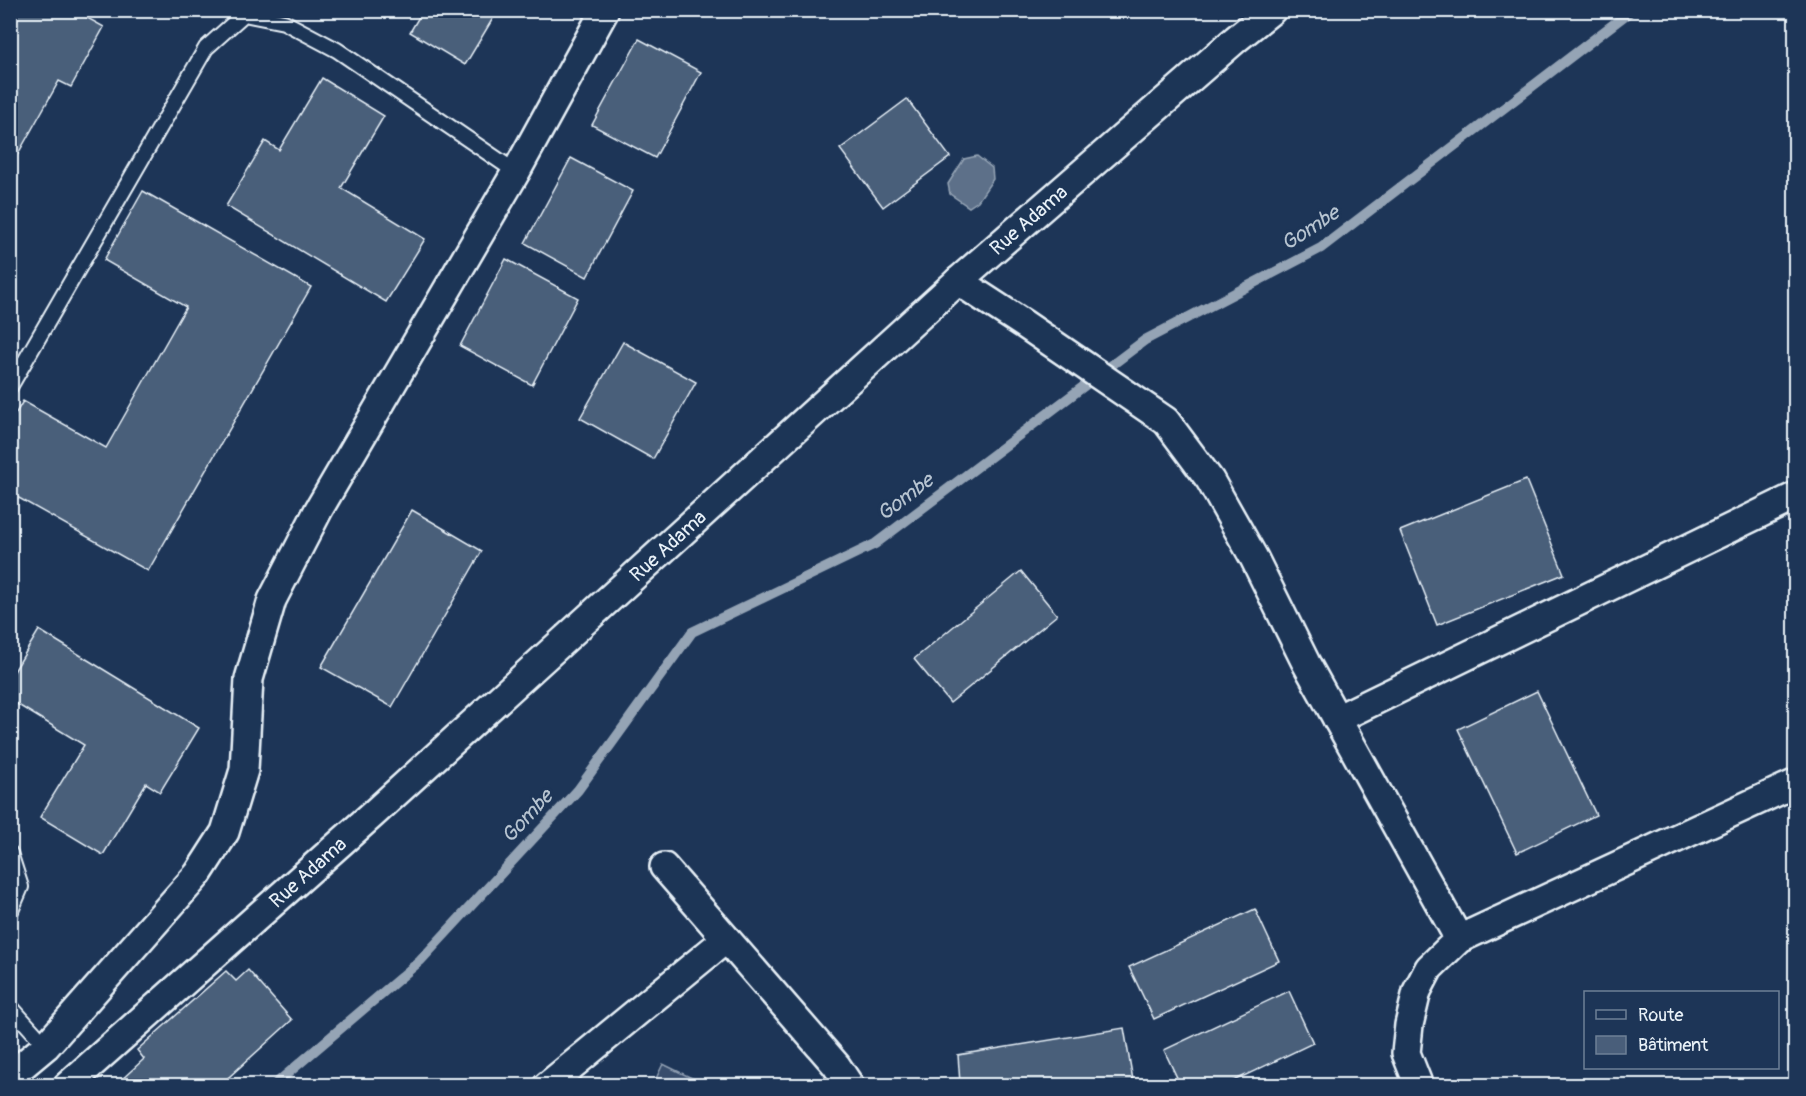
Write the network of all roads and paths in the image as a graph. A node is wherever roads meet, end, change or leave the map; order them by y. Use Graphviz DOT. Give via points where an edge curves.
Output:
graph roads {
  1 [pos="605,10"];
  2 [pos="1272,10"];
  3 [pos="242,12"];
  4 [pos="516,172"];
  5 [pos="958,281"];
  6 [pos="10,387"];
  7 [pos="1796,496"];
  8 [pos="1337,718"];
  9 [pos="1796,783"];
  10 [pos="10,853"];
  11 [pos="664,867"];
  12 [pos="10,913"];
  13 [pos="726,939"];
  14 [pos="1459,939"];
  15 [pos="10,1006"];
  16 [pos="46,1047"];
  17 [pos="10,1076"];
  18 [pos="67,1086"];
  19 [pos="548,1086"];
  20 [pos="850,1086"];
  21 [pos="1419,1086"];
  1 -- 4 [label="street"];
  2 -- 5 [label="street, Rue Adama"];
  3 -- 4 [label="lane" via="284,22 337,50"];
  3 -- 6 [label="lane" via="206,48"];
  4 -- 16 [label="street" via="320,509 272,600 249,679 244,770 225,832 198,873"];
  5 -- 8 [label="street" via="1166,421 1210,480"];
  5 -- 18 [label="street, Rue Adama" via="373,814"];
  7 -- 8 [label="street"];
  8 -- 14 [label="street"];
  9 -- 14 [label="street"];
  10 -- 12 [label="lane" via="21,886"];
  11 -- 13 [label="street"];
  13 -- 19 [label="street"];
  13 -- 20 [label="street"];
  14 -- 21 [label="street" via="1429,968 1417,992 1406,1053"];
  15 -- 16 [label="lane"];
  16 -- 17 [label="street"];
}
